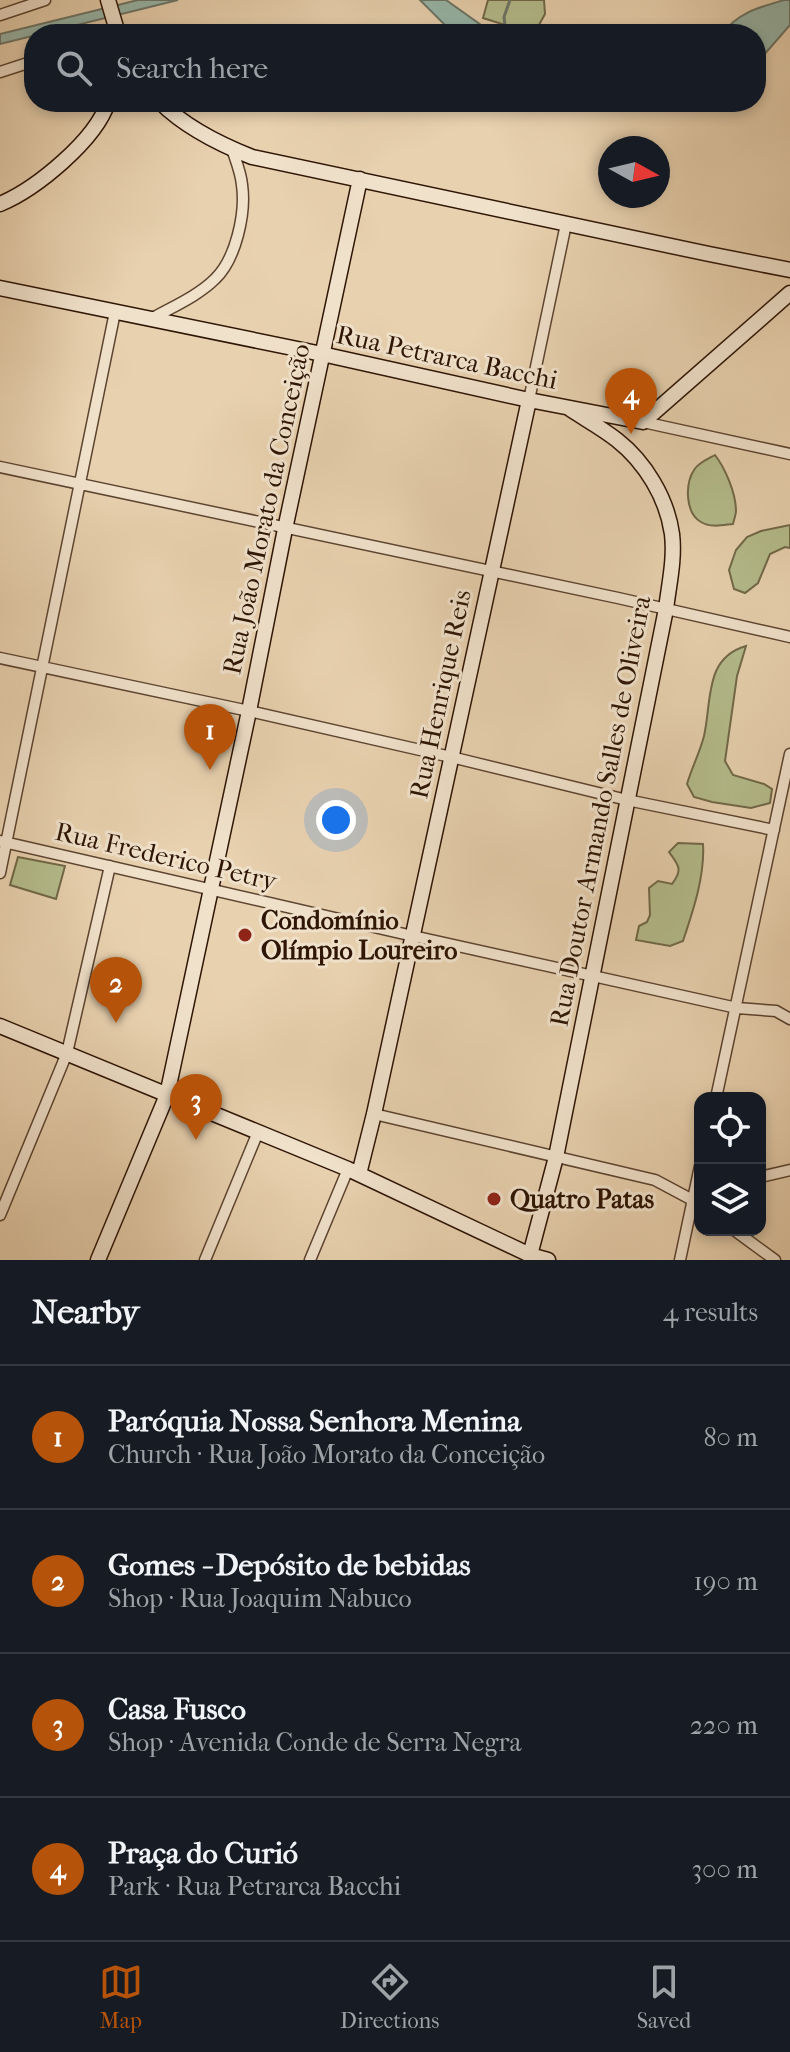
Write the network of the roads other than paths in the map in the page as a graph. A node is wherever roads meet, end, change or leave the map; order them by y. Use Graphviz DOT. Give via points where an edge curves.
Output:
graph roads {
  1 [pos="45,0"];
  2 [pos="109,2"];
  3 [pos="0,15"];
  4 [pos="115,24"];
  5 [pos="24,64"];
  6 [pos="0,72"];
  7 [pos="104,112"];
  8 [pos="172,112"];
  9 [pos="232,149"];
  10 [pos="360,179"];
  11 [pos="0,204"];
  12 [pos="566,224"];
  13 [pos="790,270"];
  14 [pos="0,288"];
  15 [pos="790,293"];
  16 [pos="115,312"];
  17 [pos="151,320"];
  18 [pos="322,354"];
  19 [pos="529,400"];
  20 [pos="570,409"];
  21 [pos="643,422"];
  22 [pos="790,454"];
  23 [pos="0,467"];
  24 [pos="80,484"];
  25 [pos="285,529"];
  26 [pos="491,571"];
  27 [pos="666,609"];
  28 [pos="790,637"];
  29 [pos="0,658"];
  30 [pos="42,667"];
  31 [pos="249,711"];
  32 [pos="790,754"];
  33 [pos="451,757"];
  34 [pos="627,800"];
  35 [pos="774,830"];
  36 [pos="4,842"];
  37 [pos="110,866"];
  38 [pos="0,873"];
  39 [pos="212,889"];
  40 [pos="413,936"];
  41 [pos="592,976"];
  42 [pos="790,1005"];
  43 [pos="737,1008"];
  44 [pos="776,1011"];
  45 [pos="790,1019"];
  46 [pos="0,1026"];
  47 [pos="67,1053"];
  48 [pos="717,1092"];
  49 [pos="167,1095"];
  50 [pos="374,1114"];
  51 [pos="258,1132"];
  52 [pos="556,1157"];
  53 [pos="790,1170"];
  54 [pos="353,1171"];
  55 [pos="766,1176"];
  56 [pos="694,1198"];
  57 [pos="694,1213"];
  58 [pos="0,1215"];
  59 [pos="742,1236"];
  60 [pos="531,1258"];
  61 [pos="98,1260"];
  62 [pos="205,1260"];
  63 [pos="310,1260"];
  64 [pos="548,1260"];
  65 [pos="680,1260"];
  66 [pos="775,1260"];
  1 -- 3 [label="street"];
  2 -- 4 [label="street"];
  5 -- 6 [label="street"];
  7 -- 11 [label="street" via="58,165"];
  8 -- 9 [label="street"];
  9 -- 10 [label="street"];
  9 -- 17 [label="street" via="243,211 231,255 217,279"];
  10 -- 12 [label="street"];
  10 -- 18 [label="street, Rua João Morato da Conceição"];
  12 -- 13 [label="street"];
  12 -- 19 [label="street, Rua Henrique Reis"];
  14 -- 16 [label="street, Rua Petrarca Bacchi"];
  15 -- 21 [label="street"];
  16 -- 17 [label="street, Rua Petrarca Bacchi"];
  16 -- 24 [label="street"];
  17 -- 18 [label="street, Rua Petrarca Bacchi"];
  18 -- 19 [label="street, Rua Petrarca Bacchi"];
  18 -- 25 [label="street, Rua João Morato da Conceição"];
  19 -- 20 [label="street, Rua Petrarca Bacchi"];
  19 -- 26 [label="street, Rua Henrique Reis"];
  20 -- 21 [label="street, Rua Petrarca Bacchi"];
  20 -- 27 [label="street, Rua Doutor Armando Salles de Oliveira" via="635,457 665,505 672,535"];
  21 -- 22 [label="street, Rua Petrarca Bacchi"];
  23 -- 24 [label="street"];
  24 -- 25 [label="street"];
  24 -- 30 [label="street"];
  25 -- 26 [label="street"];
  25 -- 31 [label="street, Rua João Morato da Conceição"];
  26 -- 27 [label="street"];
  26 -- 33 [label="street, Rua Henrique Reis"];
  27 -- 28 [label="street"];
  27 -- 34 [label="street, Rua Doutor Armando Salles de Oliveira"];
  29 -- 30 [label="street"];
  30 -- 31 [label="street"];
  30 -- 36 [label="street"];
  31 -- 33 [label="street"];
  31 -- 39 [label="street, Rua João Morato da Conceição"];
  32 -- 35 [label="street"];
  33 -- 34 [label="street"];
  33 -- 40 [label="street, Rua Henrique Reis"];
  34 -- 35 [label="street"];
  34 -- 41 [label="street, Rua Doutor Armando Salles de Oliveira"];
  35 -- 43 [label="street"];
  36 -- 37 [label="street, Rua Frederico Petry"];
  36 -- 38 [label="street"];
  37 -- 39 [label="street, Rua Frederico Petry"];
  37 -- 47 [label="street"];
  39 -- 40 [label="street, Rua Frederico Petry"];
  39 -- 49 [label="street, Rua João Morato da Conceição"];
  40 -- 41 [label="street, Rua Frederico Petry"];
  40 -- 50 [label="street, Rua Henrique Reis"];
  41 -- 43 [label="street, Rua Frederico Petry"];
  41 -- 52 [label="street, Rua Doutor Armando Salles de Oliveira"];
  42 -- 44 [label="street"];
  43 -- 44 [label="street, Rua Frederico Petry"];
  43 -- 48 [label="street"];
  44 -- 45 [label="street, Rua Frederico Petry"];
  46 -- 47 [label="street"];
  47 -- 49 [label="street"];
  47 -- 58 [label="street"];
  49 -- 51 [label="street"];
  49 -- 61 [label="street, Rua João Morato da Conceição"];
  50 -- 52 [label="street"];
  50 -- 54 [label="street, Rua Henrique Reis"];
  51 -- 54 [label="street"];
  51 -- 62 [label="street"];
  52 -- 56 [label="street" via="655,1180"];
  52 -- 60 [label="street, Rua Doutor Armando Salles de Oliveira"];
  53 -- 55 [label="street"];
  54 -- 60 [label="street"];
  54 -- 63 [label="street, Rua Henrique Reis"];
  57 -- 65 [label="street"];
  59 -- 66 [label="street"];
  60 -- 64 [label="street"];
}
